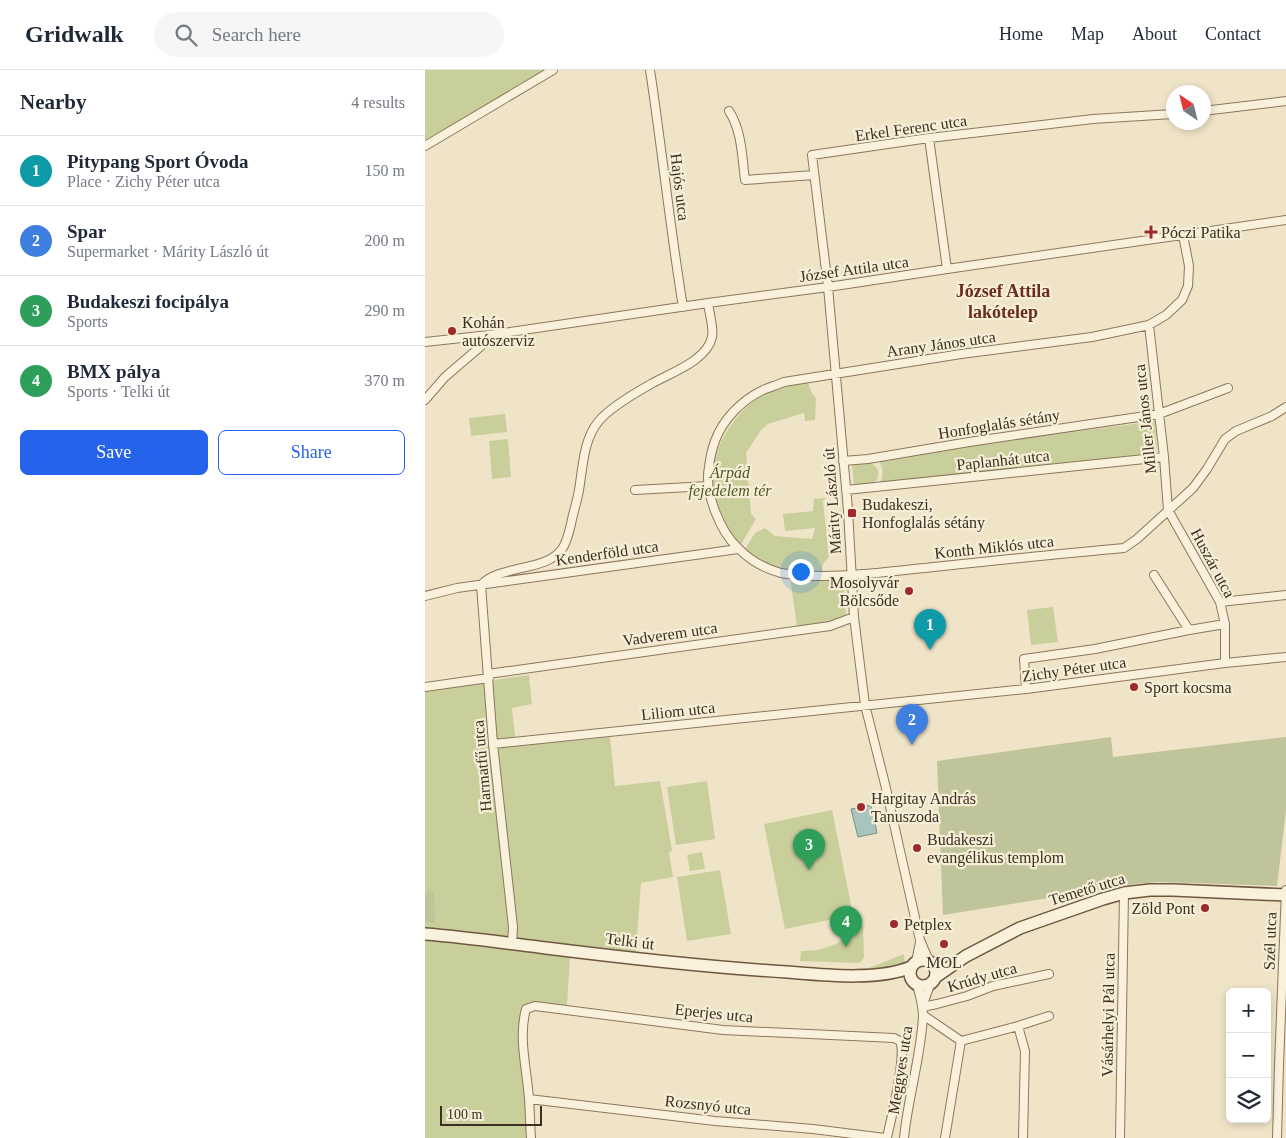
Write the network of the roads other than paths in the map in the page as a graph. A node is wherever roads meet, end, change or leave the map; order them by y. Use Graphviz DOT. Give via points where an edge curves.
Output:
graph roads {
  1 [pos="553,70"];
  2 [pos="650,70"];
  3 [pos="1286,101"];
  4 [pos="1211,110"];
  5 [pos="729,111"];
  6 [pos="1166,114"];
  7 [pos="929,138"];
  8 [pos="425,146"];
  9 [pos="814,176"];
  10 [pos="1286,220"];
  11 [pos="1183,235"];
  12 [pos="947,269"];
  13 [pos="828,287"];
  14 [pos="708,303"];
  15 [pos="683,307"];
  16 [pos="1149,325"];
  17 [pos="489,335"];
  18 [pos="425,342"];
  19 [pos="837,374"];
  20 [pos="1228,388"];
  21 [pos="425,400"];
  22 [pos="1286,407"];
  23 [pos="1159,414"];
  24 [pos="1164,457"];
  25 [pos="843,461"];
  26 [pos="708,486"];
  27 [pos="635,490"];
  28 [pos="846,490"];
  29 [pos="1168,510"];
  30 [pos="737,548"];
  31 [pos="1155,575"];
  32 [pos="851,576"];
  33 [pos="481,585"];
  34 [pos="1286,595"];
  35 [pos="425,596"];
  36 [pos="1220,602"];
  37 [pos="854,617"];
  38 [pos="1225,624"];
  39 [pos="1189,630"];
  40 [pos="1286,657"];
  41 [pos="1225,663"];
  42 [pos="489,676"];
  43 [pos="425,687"];
  44 [pos="1026,690"];
  45 [pos="865,705"];
  46 [pos="493,744"];
  47 [pos="1286,890"];
  48 [pos="1124,893"];
  49 [pos="1286,895"];
  50 [pos="425,934"];
  51 [pos="920,940"];
  52 [pos="512,944"];
  53 [pos="966,956"];
  54 [pos="931,962"];
  55 [pos="914,964"];
  56 [pos="1049,974"];
  57 [pos="880,975"];
  58 [pos="933,980"];
  59 [pos="915,983"];
  60 [pos="922,1007"];
  61 [pos="923,1015"];
  62 [pos="1049,1016"];
  63 [pos="1018,1026"];
  64 [pos="961,1041"];
  65 [pos="529,1099"];
  66 [pos="887,1136"];
  67 [pos="904,1136"];
  68 [pos="531,1138"];
  69 [pos="945,1138"];
  70 [pos="1023,1138"];
  71 [pos="1120,1138"];
  72 [pos="1277,1138"];
  1 -- 8 [label="street"];
  2 -- 15 [label="street, Hajós utca"];
  3 -- 4 [label="street"];
  5 -- 9 [label="street" via="735,119 745,180"];
  6 -- 7 [label="street, Erkel Ferenc utca" via="1093,119"];
  7 -- 9 [label="street, Erkel Ferenc utca" via="811,155"];
  7 -- 12 [label="street"];
  9 -- 13 [label="street, Márity László út"];
  10 -- 11 [label="street, József Attila utca"];
  11 -- 12 [label="street, József Attila utca"];
  11 -- 16 [label="street, Arany János utca" via="1189,266 1188,286 1182,300 1166,316"];
  12 -- 13 [label="street, József Attila utca"];
  13 -- 14 [label="street, József Attila utca"];
  13 -- 19 [label="street, Márity László út"];
  14 -- 15 [label="street, József Attila utca"];
  14 -- 33 [label="street" via="712,335 705,352 615,408 599,422 588,439 579,492 563,548 541,563 495,575"];
  15 -- 17 [label="street, József Attila utca"];
  16 -- 19 [label="street, Arany János utca" via="1092,337"];
  16 -- 23 [label="street, Miller János utca"];
  17 -- 18 [label="street, József Attila utca"];
  17 -- 21 [label="street" via="481,347 445,377"];
  19 -- 25 [label="street, Márity László út"];
  19 -- 26 [label="street, Arany János utca" via="784,382 748,399 726,421 715,441"];
  20 -- 23 [label="street, Honfoglalás sétány"];
  22 -- 29 [label="street, Konth Miklós utca" via="1225,439 1193,488"];
  23 -- 24 [label="street, Miller János utca"];
  23 -- 25 [label="street, Honfoglalás sétány"];
  24 -- 28 [label="street, Paplanhát utca"];
  24 -- 29 [label="street, Miller János utca"];
  25 -- 28 [label="street, Márity László út"];
  26 -- 27 [label="street"];
  26 -- 30 [label="street, Konth Miklós utca" via="714,510"];
  28 -- 32 [label="street, Márity László út"];
  29 -- 32 [label="street, Konth Miklós utca" via="1124,548"];
  29 -- 36 [label="street, Huszár utca"];
  30 -- 32 [label="street, Konth Miklós utca" via="749,558 780,572 801,576"];
  30 -- 33 [label="street, Kenderföld utca"];
  31 -- 39 [label="street"];
  32 -- 37 [label="street, Márity László út"];
  33 -- 35 [label="street, Kenderföld utca"];
  33 -- 42 [label="street, Harmatfű utca"];
  34 -- 36 [label="street"];
  36 -- 38 [label="street, Huszár utca"];
  37 -- 42 [label="street, Vadverem utca" via="830,626"];
  37 -- 45 [label="street, Márity László út"];
  38 -- 39 [label="street"];
  38 -- 41 [label="street, Huszár utca"];
  39 -- 44 [label="street" via="1024,659"];
  40 -- 41 [label="street, Zichy Péter utca"];
  41 -- 44 [label="street, Zichy Péter utca"];
  42 -- 43 [label="street, Vadverem utca"];
  42 -- 46 [label="street, Harmatfű utca"];
  44 -- 45 [label="street, Zichy Péter utca"];
  45 -- 46 [label="street, Liliom utca"];
  45 -- 51 [label="street, Márity László út"];
  46 -- 52 [label="street, Harmatfű utca" via="513,927"];
  47 -- 49 [label="street, Szél utca"];
  48 -- 49 [label="main road, Temető utca" via="1173,890"];
  48 -- 53 [label="main road, Temető utca" via="1020,928"];
  48 -- 71 [label="street, Vásárhelyi Pál utca"];
  49 -- 72 [label="street, Szél utca"];
  50 -- 52 [label="main road, Telki út"];
  51 -- 54 [label="street, Márity László út"];
  51 -- 55 [label="street, Márity László út"];
  52 -- 57 [label="main road, Telki út" via="749,970"];
  53 -- 54 [label="main road, Temető utca"];
  53 -- 58 [label="main road, Temető utca"];
  54 -- 55 [label="main road" via="923,960"];
  54 -- 58 [label="main road" via="937,970"];
  55 -- 57 [label="main road" via="902,971"];
  55 -- 59 [label="main road" via="910,973"];
  56 -- 60 [label="street, Krúdy utca"];
  57 -- 59 [label="main road"];
  58 -- 59 [label="main road" via="924,987"];
  58 -- 60 [label="street, Meggyes utca"];
  59 -- 60 [label="street, Meggyes utca"];
  60 -- 61 [label="street, Meggyes utca"];
  61 -- 64 [label="street"];
  61 -- 67 [label="street, Meggyes utca"];
  62 -- 63 [label="street"];
  63 -- 64 [label="street"];
  63 -- 70 [label="street" via="1025,1051"];
  64 -- 69 [label="street"];
  65 -- 66 [label="street, Rozsnyó utca" via="715,1121"];
  65 -- 66 [label="street, Eperjes utca" via="523,1020 526,1009 535,1006 723,1030 894,1038 902,1046 901,1070"];
  65 -- 68 [label="street"];
  66 -- 67 [label="street, Rozsnyó utca"];
}
